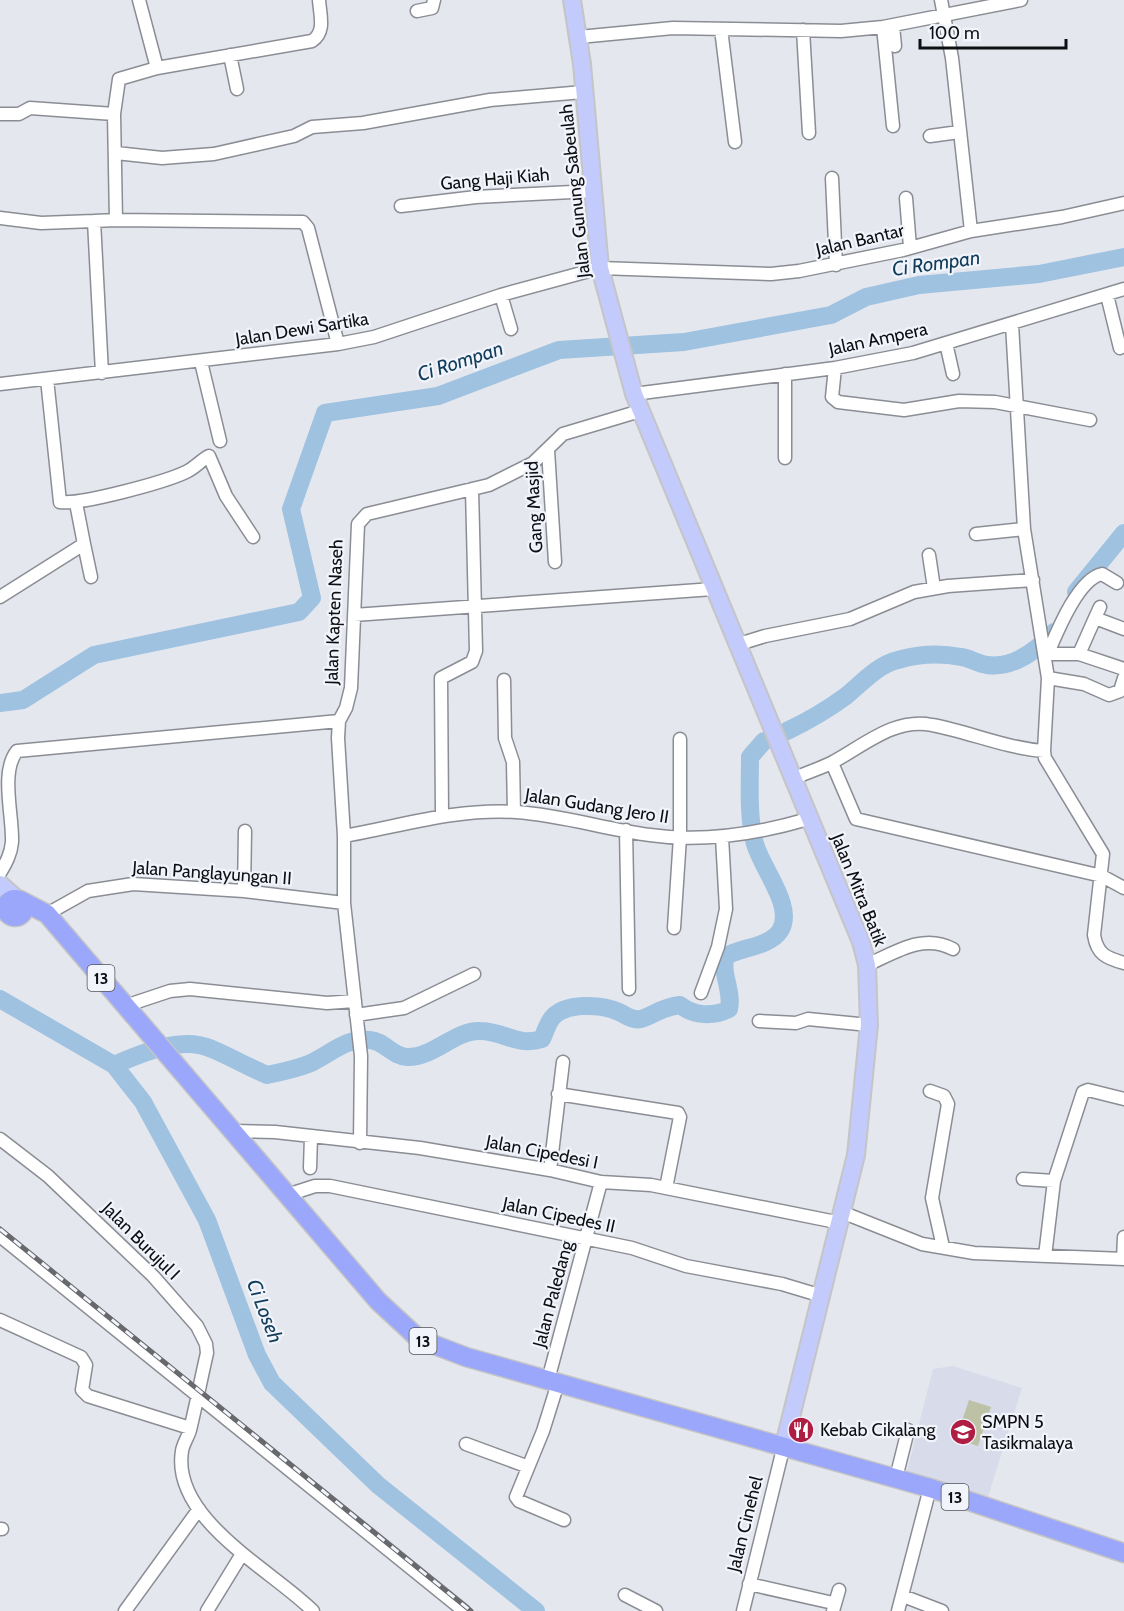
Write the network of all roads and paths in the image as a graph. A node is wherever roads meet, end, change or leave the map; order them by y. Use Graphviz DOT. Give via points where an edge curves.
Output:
graph roads {
  1 [pos="139,0"];
  2 [pos="319,0"];
  3 [pos="434,0"];
  4 [pos="572,0"];
  5 [pos="941,0"];
  6 [pos="1021,0"];
  7 [pos="417,11"];
  8 [pos="942,14"];
  9 [pos="888,27"];
  10 [pos="721,28"];
  11 [pos="803,30"];
  12 [pos="579,37"];
  13 [pos="895,46"];
  14 [pos="230,55"];
  15 [pos="157,68"];
  16 [pos="237,89"];
  17 [pos="583,92"];
  18 [pos="0,114"];
  19 [pos="114,114"];
  20 [pos="893,126"];
  21 [pos="959,132"];
  22 [pos="809,134"];
  23 [pos="930,136"];
  24 [pos="735,142"];
  25 [pos="116,153"];
  26 [pos="832,178"];
  27 [pos="592,191"];
  28 [pos="906,198"];
  29 [pos="1124,203"];
  30 [pos="401,206"];
  31 [pos="0,218"];
  32 [pos="116,220"];
  33 [pos="94,221"];
  34 [pos="971,231"];
  35 [pos="910,247"];
  36 [pos="836,265"];
  37 [pos="600,268"];
  38 [pos="1124,289"];
  39 [pos="501,295"];
  40 [pos="1107,295"];
  41 [pos="1012,324"];
  42 [pos="512,328"];
  43 [pos="946,343"];
  44 [pos="338,344"];
  45 [pos="1120,348"];
  46 [pos="201,362"];
  47 [pos="835,368"];
  48 [pos="102,373"];
  49 [pos="952,374"];
  50 [pos="785,375"];
  51 [pos="47,379"];
  52 [pos="0,384"];
  53 [pos="634,394"];
  54 [pos="1018,406"];
  55 [pos="639,411"];
  56 [pos="1090,420"];
  57 [pos="220,441"];
  58 [pos="548,450"];
  59 [pos="785,458"];
  60 [pos="472,489"];
  61 [pos="76,503"];
  62 [pos="1024,530"];
  63 [pos="976,534"];
  64 [pos="253,537"];
  65 [pos="84,544"];
  66 [pos="929,555"];
  67 [pos="555,562"];
  68 [pos="91,577"];
  69 [pos="1033,579"];
  70 [pos="1117,583"];
  71 [pos="934,588"];
  72 [pos="713,589"];
  73 [pos="0,597"];
  74 [pos="474,606"];
  75 [pos="354,615"];
  76 [pos="1124,629"];
  77 [pos="736,645"];
  78 [pos="1043,647"];
  79 [pos="1079,654"];
  80 [pos="1124,669"];
  81 [pos="1048,678"];
  82 [pos="1124,678"];
  83 [pos="504,680"];
  84 [pos="339,721"];
  85 [pos="680,739"];
  86 [pos="1044,751"];
  87 [pos="832,763"];
  88 [pos="3,773"];
  89 [pos="793,779"];
  90 [pos="514,812"];
  91 [pos="442,815"];
  92 [pos="808,819"];
  93 [pos="626,830"];
  94 [pos="245,831"];
  95 [pos="344,836"];
  96 [pos="680,837"];
  97 [pos="722,837"];
  98 [pos="0,873"];
  99 [pos="1102,876"];
  100 [pos="0,884"];
  101 [pos="1124,888"];
  102 [pos="243,891"];
  103 [pos="344,903"];
  104 [pos="11,906"];
  105 [pos="47,914"];
  106 [pos="0,928"];
  107 [pos="674,928"];
  108 [pos="953,949"];
  109 [pos="1124,963"];
  110 [pos="867,965"];
  111 [pos="474,974"];
  112 [pos="629,989"];
  113 [pos="702,993"];
  114 [pos="355,1001"];
  115 [pos="125,1006"];
  116 [pos="356,1015"];
  117 [pos="759,1021"];
  118 [pos="869,1025"];
  119 [pos="563,1062"];
  120 [pos="930,1090"];
  121 [pos="558,1094"];
  122 [pos="1124,1100"];
  123 [pos="234,1131"];
  124 [pos="311,1137"];
  125 [pos="0,1139"];
  126 [pos="360,1143"];
  127 [pos="310,1168"];
  128 [pos="550,1170"];
  129 [pos="1023,1179"];
  130 [pos="1054,1181"];
  131 [pos="601,1182"];
  132 [pos="666,1188"];
  133 [pos="287,1195"];
  134 [pos="842,1218"];
  135 [pos="0,1236"];
  136 [pos="1124,1237"];
  137 [pos="587,1239"];
  138 [pos="943,1247"];
  139 [pos="1045,1256"];
  140 [pos="1123,1259"];
  141 [pos="822,1296"];
  142 [pos="0,1320"];
  143 [pos="553,1382"];
  144 [pos="197,1395"];
  145 [pos="190,1428"];
  146 [pos="908,1430"];
  147 [pos="466,1444"];
  148 [pos="784,1445"];
  149 [pos="526,1466"];
  150 [pos="896,1478"];
  151 [pos="930,1488"];
  152 [pos="199,1509"];
  153 [pos="564,1520"];
  154 [pos="1124,1553"];
  155 [pos="242,1554"];
  156 [pos="749,1584"];
  157 [pos="839,1590"];
  158 [pos="625,1595"];
  159 [pos="903,1596"];
  160 [pos="833,1607"];
  161 [pos="125,1611"];
  162 [pos="207,1611"];
  163 [pos="313,1611"];
  164 [pos="464,1611"];
  165 [pos="656,1611"];
  166 [pos="742,1611"];
  167 [pos="898,1611"];
  168 [pos="942,1611"];
  1 -- 15 [label="street"];
  2 -- 14 [label="street" via="321,30 316,38"];
  3 -- 7 [label="street" via="432,8"];
  4 -- 12 [label="main road, Jalan Gunung Sabeulah"];
  5 -- 8 [label="street"];
  6 -- 8 [label="street"];
  8 -- 9 [label="street"];
  8 -- 21 [label="street" via="950,42"];
  9 -- 11 [label="street"];
  9 -- 13 [label="street"];
  9 -- 20 [label="street"];
  10 -- 11 [label="street"];
  10 -- 12 [label="street"];
  10 -- 24 [label="street"];
  11 -- 22 [label="street"];
  12 -- 17 [label="main road, Jalan Gunung Sabeulah"];
  14 -- 15 [label="street"];
  14 -- 16 [label="street"];
  15 -- 19 [label="street" via="119,79"];
  17 -- 25 [label="street" via="490,100 363,123 310,128 294,136 214,154 162,158"];
  17 -- 27 [label="main road, Jalan Gunung Sabeulah"];
  18 -- 19 [label="street" via="19,114 30,108"];
  19 -- 25 [label="street"];
  21 -- 23 [label="street"];
  21 -- 34 [label="street"];
  25 -- 32 [label="street"];
  26 -- 36 [label="street"];
  27 -- 30 [label="street, Gang Haji Kiah" via="476,197"];
  27 -- 37 [label="main road, Jalan Gunung Sabeulah"];
  28 -- 35 [label="street"];
  29 -- 34 [label="street, Jalan Bantar"];
  31 -- 33 [label="street" via="41,223"];
  32 -- 33 [label="street"];
  32 -- 44 [label="street" via="303,222 308,228"];
  33 -- 48 [label="street"];
  34 -- 35 [label="street, Jalan Bantar"];
  35 -- 36 [label="street, Jalan Bantar"];
  36 -- 37 [label="street, Jalan Bantar" via="771,274"];
  37 -- 39 [label="street, Jalan Dewi Sartika"];
  37 -- 53 [label="main road, Jalan Gunung Sabeulah"];
  38 -- 40 [label="street, Jalan Ampera"];
  39 -- 42 [label="street"];
  39 -- 44 [label="street, Jalan Dewi Sartika" via="374,337"];
  40 -- 41 [label="street, Jalan Ampera"];
  40 -- 45 [label="street"];
  41 -- 43 [label="street, Jalan Ampera"];
  41 -- 54 [label="street"];
  43 -- 47 [label="street, Jalan Ampera"];
  43 -- 49 [label="street"];
  44 -- 46 [label="street, Jalan Dewi Sartika"];
  46 -- 48 [label="street, Jalan Dewi Sartika"];
  46 -- 57 [label="street"];
  47 -- 50 [label="street, Jalan Ampera"];
  47 -- 54 [label="street" via="832,397 838,402 904,410 973,401"];
  48 -- 51 [label="street, Jalan Dewi Sartika"];
  50 -- 53 [label="street, Jalan Ampera"];
  50 -- 59 [label="street"];
  51 -- 52 [label="street, Jalan Dewi Sartika"];
  51 -- 61 [label="street" via="60,501"];
  53 -- 55 [label="main road, Jalan Gunung Sabeulah"];
  54 -- 56 [label="street"];
  54 -- 62 [label="street"];
  55 -- 58 [label="street, Jalan Kapten Naseh" via="563,434"];
  55 -- 72 [label="main road, Jalan Mitra Batik"];
  58 -- 60 [label="street, Jalan Kapten Naseh" via="527,467"];
  58 -- 67 [label="street, Gang Masjid"];
  60 -- 74 [label="street"];
  60 -- 75 [label="street, Jalan Kapten Naseh" via="362,518 356,530"];
  61 -- 64 [label="street" via="181,474 209,456 226,496"];
  61 -- 65 [label="street"];
  62 -- 63 [label="street"];
  62 -- 69 [label="street"];
  65 -- 68 [label="street"];
  65 -- 73 [label="street"];
  66 -- 71 [label="street"];
  69 -- 71 [label="street"];
  69 -- 78 [label="street"];
  70 -- 78 [label="street" via="1102,574 1095,576 1075,598"];
  71 -- 77 [label="street" via="914,592 850,619"];
  72 -- 74 [label="street"];
  72 -- 77 [label="main road, Jalan Mitra Batik"];
  74 -- 75 [label="street"];
  74 -- 91 [label="street" via="475,657 441,678"];
  75 -- 84 [label="street, Jalan Kapten Naseh" via="351,688"];
  76 -- 79 [label="street" via="1097,612"];
  77 -- 89 [label="main road, Jalan Mitra Batik"];
  78 -- 79 [label="street"];
  78 -- 81 [label="street"];
  79 -- 80 [label="street"];
  81 -- 82 [label="street" via="1084,684 1108,695 1120,691"];
  81 -- 86 [label="street"];
  83 -- 90 [label="street" via="505,738 513,762"];
  84 -- 88 [label="street" via="21,750 12,756"];
  84 -- 95 [label="street, Jalan Kapten Naseh"];
  85 -- 96 [label="street"];
  86 -- 87 [label="street" via="1022,750 931,724 915,724 875,736"];
  86 -- 99 [label="street" via="1101,849"];
  87 -- 89 [label="street"];
  87 -- 99 [label="street" via="856,819"];
  88 -- 98 [label="street" via="12,841"];
  89 -- 92 [label="main road, Jalan Mitra Batik"];
  90 -- 91 [label="street, Jalan Gudang Jero II"];
  90 -- 93 [label="street, Jalan Gudang Jero II"];
  91 -- 95 [label="street, Jalan Gudang Jero II"];
  92 -- 97 [label="street, Jalan Gudang Jero II" via="761,833"];
  92 -- 110 [label="main road, Jalan Mitra Batik" via="861,942"];
  93 -- 96 [label="street, Jalan Gudang Jero II"];
  93 -- 112 [label="street"];
  94 -- 102 [label="street"];
  95 -- 103 [label="street, Jalan Kapten Naseh"];
  96 -- 97 [label="street, Jalan Gudang Jero II"];
  96 -- 107 [label="street"];
  97 -- 113 [label="street" via="726,909"];
  99 -- 101 [label="street"];
  99 -- 109 [label="street" via="1096,945 1106,958"];
  100 -- 104 [label="main road"];
  102 -- 103 [label="street, Jalan Panglayungan II"];
  102 -- 105 [label="street, Jalan Panglayungan II" via="113,886 88,891"];
  103 -- 114 [label="street, Jalan Kapten Naseh"];
  104 -- 105 [label="highway"];
  104 -- 106 [label="highway"];
  105 -- 115 [label="highway, 13"];
  108 -- 110 [label="street" via="937,942 921,942"];
  110 -- 118 [label="main road, Jalan Mitra Batik"];
  111 -- 116 [label="street" via="404,1008"];
  114 -- 115 [label="street" via="327,1003 190,989 170,991"];
  114 -- 116 [label="street, Jalan Kapten Naseh"];
  115 -- 123 [label="highway, 13"];
  116 -- 126 [label="street, Jalan Kapten Naseh" via="361,1056"];
  117 -- 118 [label="street" via="796,1023 808,1019"];
  118 -- 134 [label="main road, Jalan Mitra Batik" via="856,1155"];
  119 -- 121 [label="street"];
  120 -- 138 [label="street" via="946,1098 948,1104 932,1198"];
  121 -- 128 [label="street"];
  121 -- 132 [label="street" via="678,1113"];
  122 -- 130 [label="street" via="1084,1091"];
  123 -- 124 [label="street, Jalan Cipedesi I"];
  123 -- 133 [label="highway, 13"];
  124 -- 126 [label="street, Jalan Cipedesi I"];
  124 -- 127 [label="street"];
  125 -- 144 [label="street, Jalan Burujul I" via="72,1199 153,1276 197,1326 207,1353"];
  126 -- 128 [label="street, Jalan Cipedesi I" via="420,1148"];
  128 -- 131 [label="street, Jalan Cipedesi I"];
  129 -- 130 [label="street"];
  130 -- 139 [label="street"];
  131 -- 132 [label="street, Jalan Cipedesi I"];
  131 -- 137 [label="street, Jalan Paledang"];
  132 -- 134 [label="street, Jalan Cipedesi I"];
  133 -- 137 [label="street, Jalan Cipedes II" via="315,1186 330,1186"];
  133 -- 143 [label="highway, 13" via="389,1313 419,1339"];
  134 -- 138 [label="street, Jalan Cipedesi I"];
  134 -- 141 [label="main road, Jalan Mitra Batik"];
  135 -- 144 [label="street"];
  136 -- 140 [label="street"];
  137 -- 141 [label="street, Jalan Cipedes II"];
  137 -- 143 [label="street, Jalan Paledang"];
  138 -- 139 [label="street, Jalan Cipedesi I" via="974,1253"];
  139 -- 140 [label="street, Jalan Cipedesi I"];
  141 -- 148 [label="main road, Jalan Mitra Batik"];
  142 -- 145 [label="street" via="81,1357 86,1365 82,1390 88,1396"];
  143 -- 148 [label="highway, 13"];
  143 -- 149 [label="street, Jalan Paledang" via="543,1431"];
  144 -- 145 [label="street, Jalan Burujul I"];
  144 -- 164 [label="street"];
  145 -- 152 [label="street, Jalan Burujul I" via="182,1451 182,1473 191,1500"];
  146 -- 150 [label="street"];
  147 -- 149 [label="street"];
  148 -- 150 [label="highway, 13"];
  148 -- 156 [label="street, Jalan Cinehel"];
  149 -- 153 [label="street, Jalan Paledang" via="517,1499"];
  150 -- 151 [label="highway, 13"];
  151 -- 154 [label="highway, 13"];
  151 -- 159 [label="street"];
  152 -- 155 [label="street, Jalan Burujul I"];
  152 -- 161 [label="street"];
  155 -- 162 [label="street"];
  155 -- 163 [label="street, Jalan Burujul I"];
  156 -- 160 [label="street"];
  156 -- 166 [label="street, Jalan Cinehel"];
  157 -- 160 [label="street"];
  158 -- 165 [label="street"];
  159 -- 167 [label="street"];
  159 -- 168 [label="street"];
}
